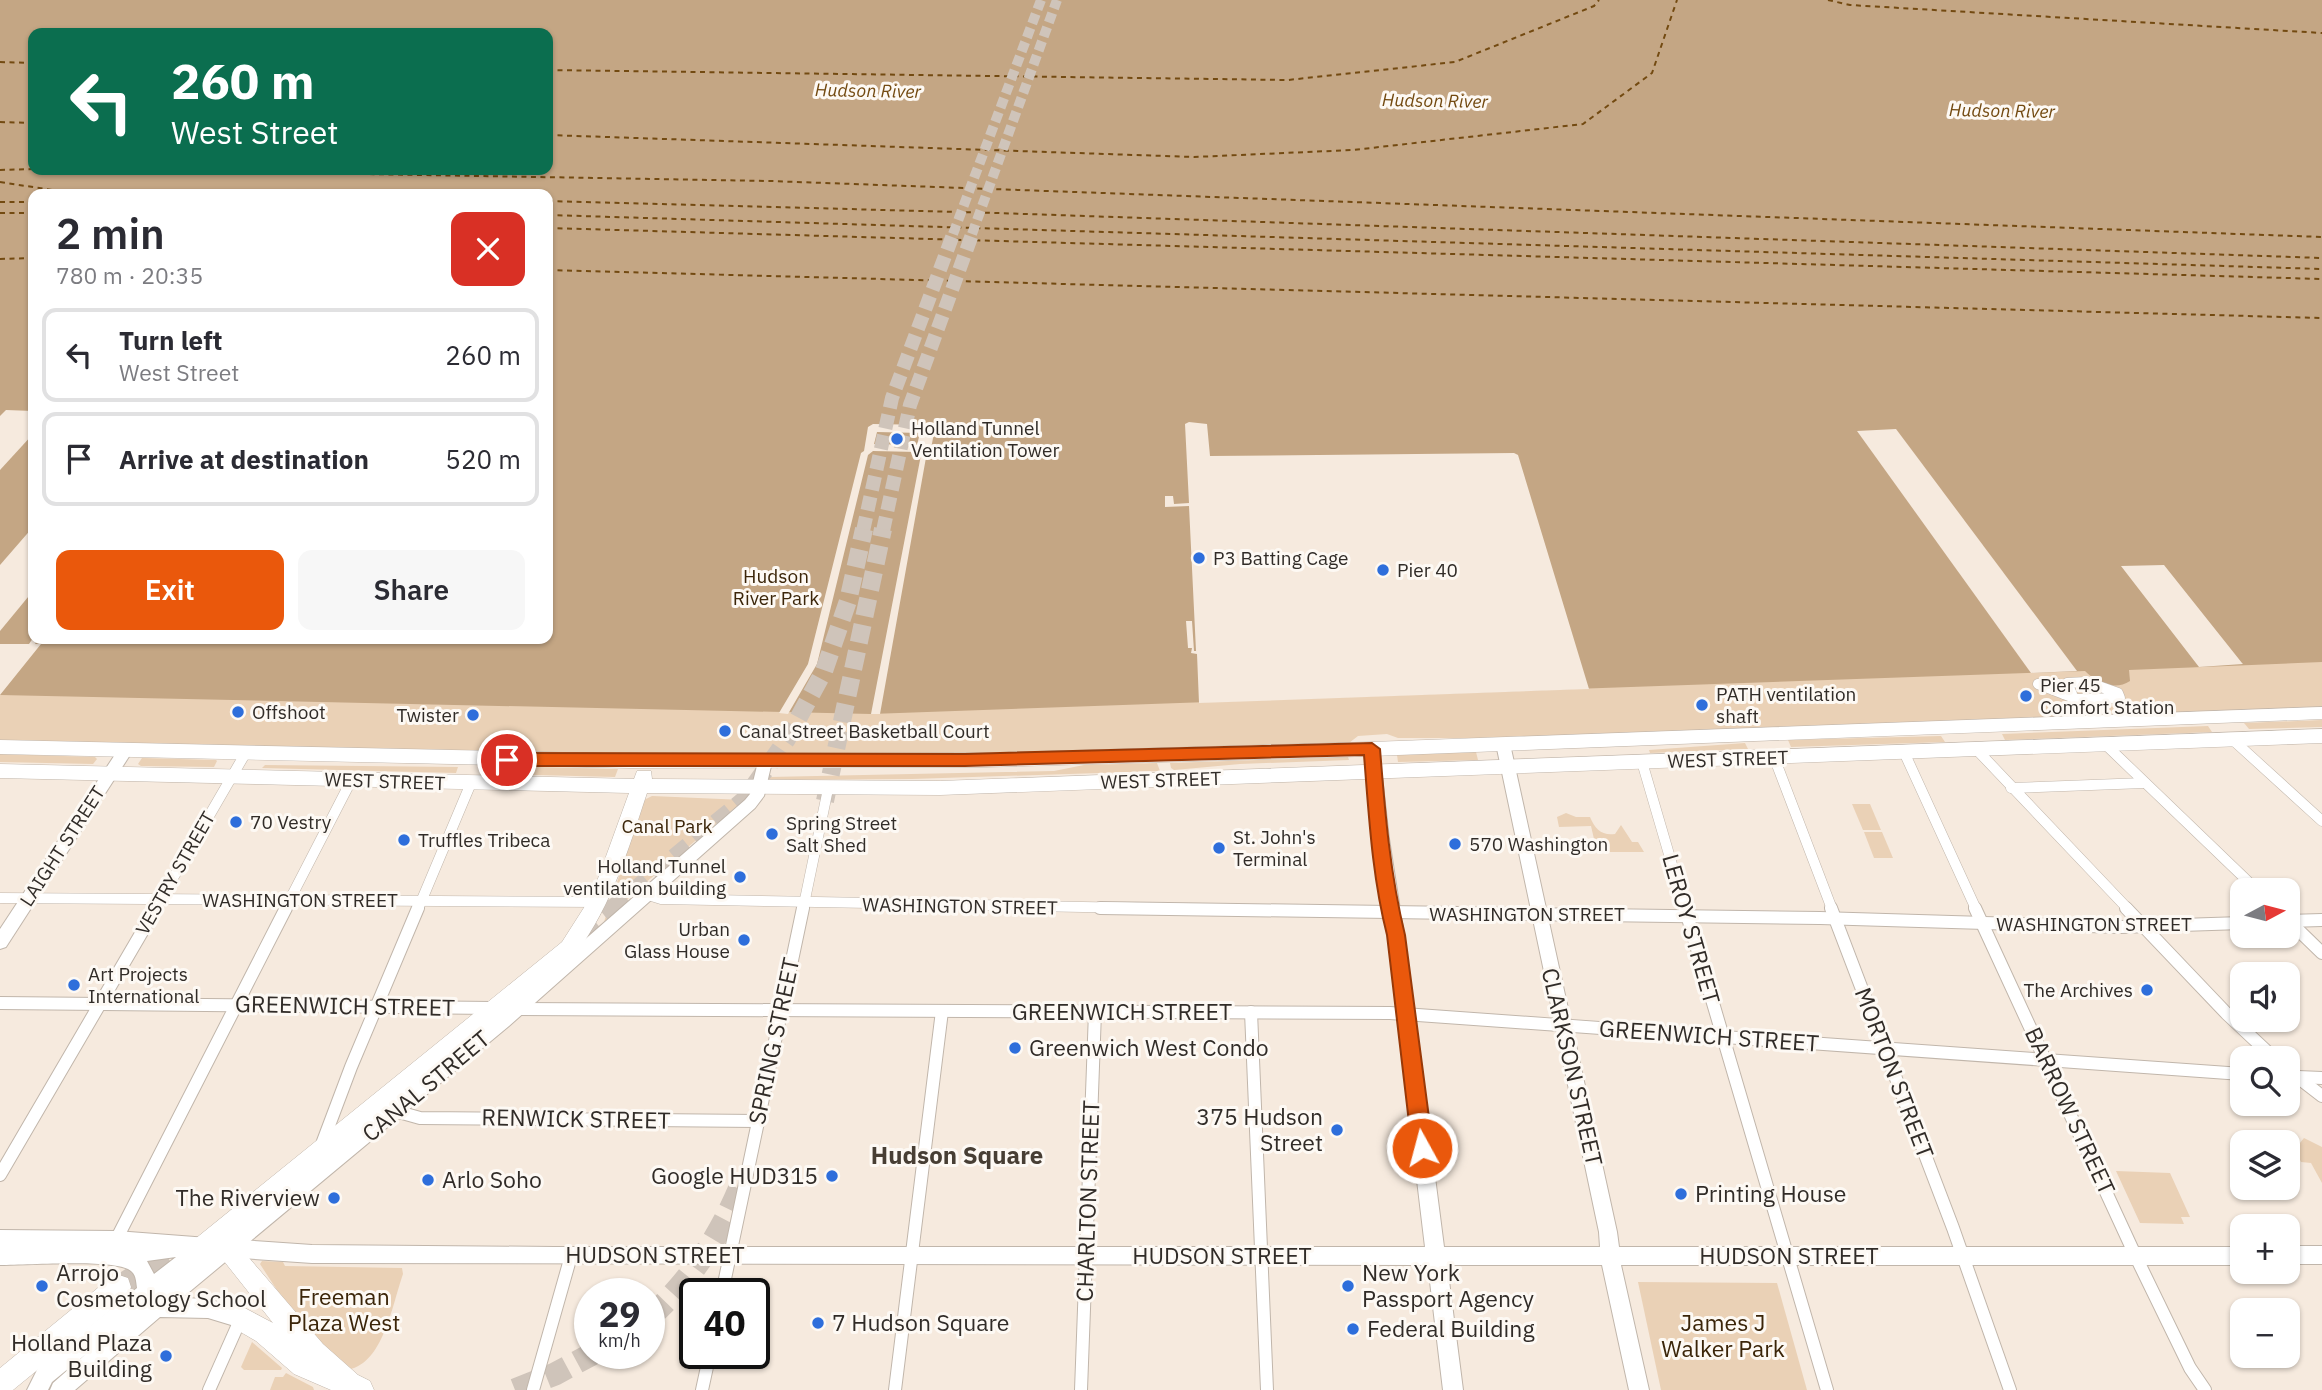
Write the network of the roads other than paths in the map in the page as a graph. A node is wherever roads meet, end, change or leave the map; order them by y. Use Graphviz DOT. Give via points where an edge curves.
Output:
graph roads {
  1 [pos="2118,693"];
  2 [pos="2322,713"];
  3 [pos="2322,736"];
  4 [pos="2233,740"];
  5 [pos="1503,744"];
  6 [pos="2106,745"];
  7 [pos="0,747"];
  8 [pos="1372,749"];
  9 [pos="1977,750"];
  10 [pos="125,751"];
  11 [pos="1904,752"];
  12 [pos="245,754"];
  13 [pos="1774,757"];
  14 [pos="649,761"];
  15 [pos="765,762"];
  16 [pos="1642,762"];
  17 [pos="1508,767"];
  18 [pos="0,771"];
  19 [pos="1374,772"];
  20 [pos="109,774"];
  21 [pos="231,777"];
  22 [pos="352,779"];
  23 [pos="471,783"];
  24 [pos="2144,783"];
  25 [pos="640,787"];
  26 [pos="2011,788"];
  27 [pos="758,789"];
  28 [pos="828,789"];
  29 [pos="2322,821"];
  30 [pos="2244,878"];
  31 [pos="645,894"];
  32 [pos="0,898"];
  33 [pos="28,898"];
  34 [pos="160,899"];
  35 [pos="290,900"];
  36 [pos="421,900"];
  37 [pos="804,901"];
  38 [pos="599,902"];
  39 [pos="1391,914"];
  40 [pos="1539,915"];
  41 [pos="1687,916"];
  42 [pos="1836,920"];
  43 [pos="2300,920"];
  44 [pos="2322,920"];
  45 [pos="2230,923"];
  46 [pos="1983,924"];
  47 [pos="2145,926"];
  48 [pos="2300,932"];
  49 [pos="0,942"];
  50 [pos="2322,953"];
  51 [pos="0,1003"];
  52 [pos="99,1004"];
  53 [pos="236,1005"];
  54 [pos="377,1006"];
  55 [pos="508,1009"];
  56 [pos="781,1010"];
  57 [pos="942,1011"];
  58 [pos="1095,1012"];
  59 [pos="1251,1012"];
  60 [pos="1405,1014"];
  61 [pos="1563,1025"];
  62 [pos="1723,1037"];
  63 [pos="2261,1046"];
  64 [pos="1885,1048"];
  65 [pos="2047,1060"];
  66 [pos="2230,1073"];
  67 [pos="2300,1077"];
  68 [pos="2322,1078"];
  69 [pos="2300,1082"];
  70 [pos="2322,1096"];
  71 [pos="396,1111"];
  72 [pos="758,1121"];
  73 [pos="318,1154"];
  74 [pos="0,1175"];
  75 [pos="0,1239"];
  76 [pos="112,1247"];
  77 [pos="203,1247"];
  78 [pos="227,1248"];
  79 [pos="730,1255"];
  80 [pos="911,1255"];
  81 [pos="1087,1255"];
  82 [pos="0,1256"];
  83 [pos="571,1256"];
  84 [pos="1261,1256"];
  85 [pos="1434,1256"];
  86 [pos="1787,1256"];
  87 [pos="2136,1256"];
  88 [pos="2230,1256"];
  89 [pos="2300,1256"];
  90 [pos="1610,1257"];
  91 [pos="1961,1257"];
  92 [pos="2321,1258"];
  93 [pos="725,1278"];
  94 [pos="119,1287"];
  95 [pos="153,1300"];
  96 [pos="241,1318"];
  97 [pos="2190,1368"];
  98 [pos="707,1369"];
  99 [pos="0,1384"];
  100 [pos="355,1387"];
  101 [pos="37,1390"];
  102 [pos="60,1390"];
  103 [pos="209,1390"];
  104 [pos="533,1390"];
  105 [pos="702,1390"];
  106 [pos="895,1390"];
  107 [pos="1081,1390"];
  108 [pos="1267,1390"];
  109 [pos="1453,1390"];
  110 [pos="1639,1390"];
  111 [pos="1827,1390"];
  112 [pos="2010,1390"];
  113 [pos="2196,1390"];
  114 [pos="2205,1390"];
  1 -- 1 [label="street" via="2087,682 2067,683 2072,694 2064,694 2056,683 2038,684 2077,699 2117,699"];
  2 -- 5 [label="highway, WEST STREET"];
  3 -- 4 [label="highway, WEST STREET"];
  4 -- 6 [label="highway, WEST STREET"];
  4 -- 29 [label="street"];
  5 -- 8 [label="highway, WEST STREET"];
  5 -- 17 [label="main road, CLARKSON STREET"];
  6 -- 9 [label="highway, WEST STREET"];
  6 -- 24 [label="street"];
  7 -- 10 [label="highway, WEST STREET"];
  8 -- 15 [label="highway, WEST STREET"];
  8 -- 19 [label="main road"];
  9 -- 11 [label="highway, WEST STREET"];
  9 -- 26 [label="street"];
  10 -- 12 [label="highway, WEST STREET"];
  10 -- 20 [label="main road, LAIGHT STREET"];
  11 -- 13 [label="highway, WEST STREET"];
  11 -- 46 [label="street, BARROW STREET"];
  12 -- 14 [label="highway, WEST STREET"];
  12 -- 21 [label="street, VESTRY STREET"];
  13 -- 16 [label="highway, WEST STREET"];
  13 -- 42 [label="street, MORTON STREET"];
  14 -- 15 [label="highway, WEST STREET"];
  14 -- 25 [label="highway, CANAL STREET"];
  15 -- 27 [label="main road, CANAL STREET"];
  16 -- 17 [label="highway, WEST STREET"];
  16 -- 41 [label="street, LEROY STREET"];
  17 -- 19 [label="highway, WEST STREET"];
  17 -- 40 [label="main road, CLARKSON STREET"];
  18 -- 20 [label="highway, WEST STREET"];
  19 -- 28 [label="highway, WEST STREET"];
  19 -- 39 [label="main road"];
  20 -- 21 [label="highway, WEST STREET"];
  20 -- 33 [label="main road, LAIGHT STREET"];
  21 -- 22 [label="highway, WEST STREET"];
  21 -- 34 [label="street, VESTRY STREET"];
  22 -- 23 [label="highway, WEST STREET"];
  22 -- 35 [label="street"];
  23 -- 25 [label="highway, WEST STREET"];
  23 -- 36 [label="street"];
  24 -- 26 [label="street"];
  24 -- 30 [label="street"];
  25 -- 27 [label="highway, WEST STREET"];
  25 -- 38 [label="highway, CANAL STREET"];
  26 -- 47 [label="street"];
  27 -- 28 [label="highway, WEST STREET"];
  27 -- 31 [label="main road, CANAL STREET" via="750,804"];
  28 -- 37 [label="street, SPRING STREET"];
  31 -- 37 [label="street, WASHINGTON STREET" via="661,899"];
  31 -- 55 [label="main road, CANAL STREET"];
  32 -- 33 [label="street, WASHINGTON STREET"];
  33 -- 34 [label="street, WASHINGTON STREET"];
  33 -- 49 [label="main road, LAIGHT STREET"];
  34 -- 35 [label="street, WASHINGTON STREET"];
  34 -- 52 [label="street, VESTRY STREET"];
  35 -- 36 [label="street, WASHINGTON STREET"];
  35 -- 53 [label="street"];
  36 -- 38 [label="street, WASHINGTON STREET"];
  36 -- 54 [label="street"];
  37 -- 39 [label="street, WASHINGTON STREET"];
  37 -- 56 [label="street, SPRING STREET"];
  38 -- 55 [label="highway, CANAL STREET" via="569,948"];
  39 -- 40 [label="street, WASHINGTON STREET"];
  39 -- 60 [label="main road"];
  40 -- 41 [label="street, WASHINGTON STREET"];
  40 -- 61 [label="main road, CLARKSON STREET"];
  41 -- 42 [label="street, WASHINGTON STREET"];
  41 -- 62 [label="street, LEROY STREET"];
  42 -- 46 [label="street, WASHINGTON STREET"];
  42 -- 64 [label="street, MORTON STREET"];
  43 -- 44 [label="street"];
  45 -- 47 [label="street, WASHINGTON STREET"];
  46 -- 47 [label="street, WASHINGTON STREET"];
  46 -- 65 [label="street, BARROW STREET"];
  47 -- 63 [label="street"];
  48 -- 50 [label="street"];
  51 -- 52 [label="street, GREENWICH STREET"];
  52 -- 53 [label="street, GREENWICH STREET"];
  52 -- 74 [label="street, VESTRY STREET"];
  53 -- 54 [label="street, GREENWICH STREET"];
  53 -- 76 [label="street"];
  54 -- 55 [label="street, GREENWICH STREET"];
  54 -- 73 [label="street"];
  55 -- 56 [label="street, GREENWICH STREET"];
  55 -- 71 [label="main road, CANAL STREET"];
  55 -- 73 [label="highway, CANAL STREET"];
  56 -- 57 [label="street, GREENWICH STREET"];
  56 -- 72 [label="street, SPRING STREET"];
  57 -- 58 [label="street, GREENWICH STREET"];
  57 -- 80 [label="street"];
  58 -- 59 [label="street, GREENWICH STREET"];
  58 -- 81 [label="street, CHARLTON STREET"];
  59 -- 60 [label="street, GREENWICH STREET"];
  59 -- 84 [label="street"];
  60 -- 61 [label="street, GREENWICH STREET"];
  60 -- 85 [label="main road"];
  61 -- 62 [label="street, GREENWICH STREET"];
  61 -- 90 [label="main road, CLARKSON STREET"];
  62 -- 64 [label="street, GREENWICH STREET"];
  62 -- 86 [label="street, LEROY STREET"];
  64 -- 65 [label="street, GREENWICH STREET"];
  64 -- 91 [label="street, MORTON STREET"];
  65 -- 66 [label="street, GREENWICH STREET"];
  65 -- 87 [label="street, BARROW STREET"];
  67 -- 68 [label="street"];
  69 -- 70 [label="street"];
  71 -- 72 [label="street, RENWICK STREET" via="420,1118"];
  71 -- 78 [label="main road, CANAL STREET"];
  72 -- 79 [label="street, SPRING STREET"];
  73 -- 77 [label="highway, CANAL STREET"];
  75 -- 76 [label="main road, HUDSON STREET"];
  76 -- 77 [label="main road, HUDSON STREET"];
  76 -- 82 [label="main road, HUDSON STREET"];
  76 -- 95 [label="main road" via="142,1268"];
  77 -- 78 [label="main road, HUDSON STREET"];
  77 -- 95 [label="main road, CANAL STREET"];
  78 -- 83 [label="main road, HUDSON STREET" via="312,1254"];
  78 -- 95 [label="main road, CANAL STREET"];
  78 -- 100 [label="highway" via="302,1340"];
  79 -- 80 [label="main road, HUDSON STREET"];
  79 -- 83 [label="main road, HUDSON STREET"];
  79 -- 93 [label="street, SPRING STREET"];
  80 -- 81 [label="main road, HUDSON STREET"];
  80 -- 106 [label="street"];
  81 -- 84 [label="main road, HUDSON STREET"];
  81 -- 107 [label="street, CHARLTON STREET"];
  83 -- 104 [label="street"];
  84 -- 85 [label="main road, HUDSON STREET"];
  84 -- 108 [label="street"];
  85 -- 90 [label="main road, HUDSON STREET"];
  85 -- 109 [label="main road"];
  86 -- 90 [label="main road, HUDSON STREET"];
  86 -- 91 [label="main road, HUDSON STREET"];
  86 -- 111 [label="street, LEROY STREET"];
  87 -- 88 [label="main road, HUDSON STREET"];
  87 -- 91 [label="main road, HUDSON STREET"];
  87 -- 97 [label="street, BARROW STREET"];
  89 -- 92 [label="main road"];
  90 -- 110 [label="main road, CLARKSON STREET"];
  91 -- 112 [label="street, MORTON STREET"];
  94 -- 99 [label="highway"];
  95 -- 96 [label="main road"];
  95 -- 101 [label="main road, CANAL STREET" via="45,1375"];
  95 -- 102 [label="main road, CANAL STREET"];
  96 -- 100 [label="highway" via="303,1365"];
  96 -- 103 [label="street"];
  97 -- 113 [label="street"];
  97 -- 114 [label="street, BARROW STREET"];
  98 -- 105 [label="street"];
}
